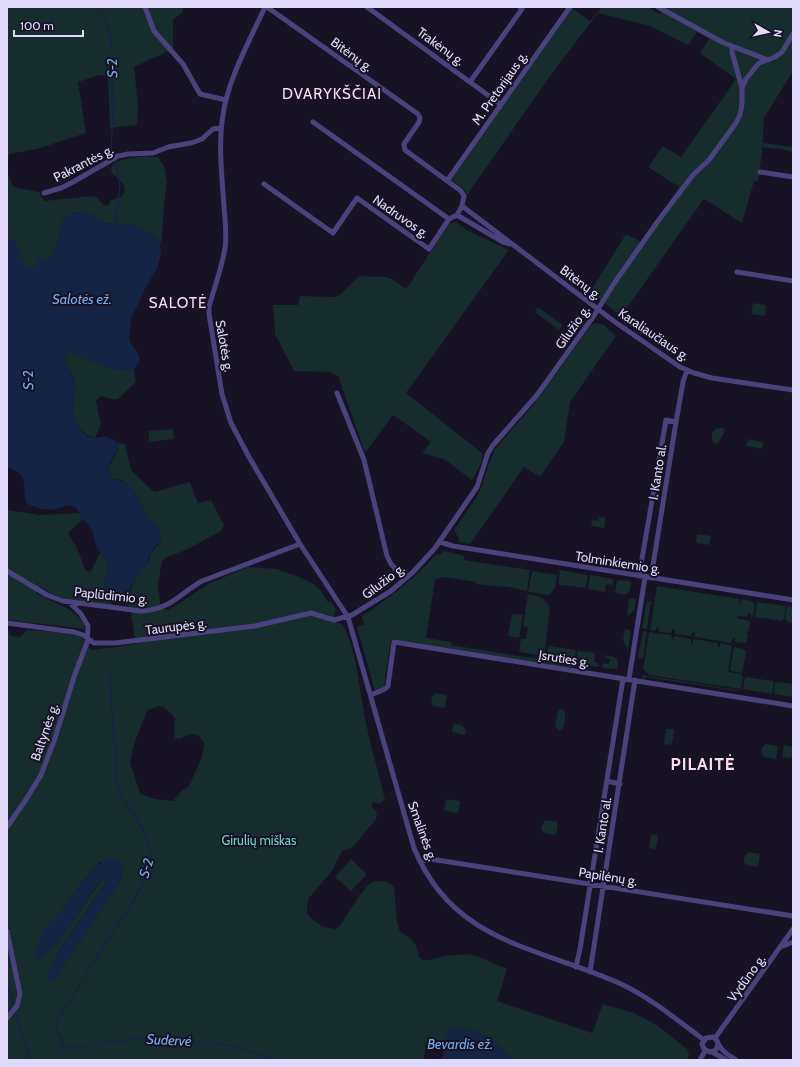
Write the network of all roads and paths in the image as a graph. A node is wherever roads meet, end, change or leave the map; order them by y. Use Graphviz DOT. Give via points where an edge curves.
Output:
graph roads {
  1 [pos="145,7"];
  2 [pos="266,7"];
  3 [pos="367,7"];
  4 [pos="520,7"];
  5 [pos="570,7"];
  6 [pos="658,7"];
  7 [pos="793,34"];
  8 [pos="732,46"];
  9 [pos="768,60"];
  10 [pos="470,82"];
  11 [pos="742,88"];
  12 [pos="226,100"];
  13 [pos="500,104"];
  14 [pos="313,122"];
  15 [pos="221,128"];
  16 [pos="760,172"];
  17 [pos="793,177"];
  18 [pos="447,181"];
  19 [pos="264,184"];
  20 [pos="44,192"];
  21 [pos="462,206"];
  22 [pos="457,214"];
  23 [pos="449,219"];
  24 [pos="511,244"];
  25 [pos="737,272"];
  26 [pos="793,281"];
  27 [pos="599,309"];
  28 [pos="687,370"];
  29 [pos="793,390"];
  30 [pos="337,393"];
  31 [pos="676,422"];
  32 [pos="657,470"];
  33 [pos="668,472"];
  34 [pos="653,493"];
  35 [pos="664,494"];
  36 [pos="440,542"];
  37 [pos="300,544"];
  38 [pos="7,571"];
  39 [pos="639,576"];
  40 [pos="648,578"];
  41 [pos="405,579"];
  42 [pos="793,600"];
  43 [pos="69,602"];
  44 [pos="348,618"];
  45 [pos="7,623"];
  46 [pos="88,638"];
  47 [pos="623,679"];
  48 [pos="629,680"];
  49 [pos="635,680"];
  50 [pos="371,695"];
  51 [pos="793,706"];
  52 [pos="607,781"];
  53 [pos="620,784"];
  54 [pos="7,827"];
  55 [pos="421,862"];
  56 [pos="590,884"];
  57 [pos="604,886"];
  58 [pos="793,916"];
  59 [pos="793,929"];
  60 [pos="7,931"];
  61 [pos="793,942"];
  62 [pos="782,946"];
  63 [pos="576,967"];
  64 [pos="590,972"];
  65 [pos="7,1018"];
  66 [pos="715,1038"];
  67 [pos="704,1040"];
  68 [pos="718,1044"];
  69 [pos="705,1051"];
  70 [pos="712,1052"];
  71 [pos="700,1060"];
  72 [pos="726,1060"];
  73 [pos="736,1060"];
  1 -- 12 [label="street" via="154,32 183,64 200,94"];
  2 -- 12 [label="street, Salotės g."];
  2 -- 18 [label="street, Bitėnų g." via="418,114 420,120 404,144 404,150"];
  3 -- 10 [label="street, Trakėnų g."];
  4 -- 10 [label="street" via="522,9"];
  5 -- 13 [label="street, M. Pretorijaus g."];
  6 -- 8 [label="street"];
  7 -- 9 [label="street, Gilužio g." via="782,52"];
  8 -- 9 [label="street"];
  8 -- 11 [label="street"];
  9 -- 11 [label="street, Gilužio g." via="759,63 746,78"];
  10 -- 13 [label="street, Trakėnų g."];
  11 -- 27 [label="street, Gilužio g." via="742,104 736,123 709,160 683,188 615,282"];
  12 -- 15 [label="street, Salotės g."];
  13 -- 18 [label="street, M. Pretorijaus g."];
  14 -- 23 [label="street"];
  15 -- 20 [label="street, Pakrantės g." via="213,128 198,141 153,153 118,156 61,188"];
  15 -- 37 [label="street, Salotės g." via="225,248 209,307 215,359 231,423"];
  16 -- 17 [label="street"];
  18 -- 21 [label="street, Bitėnų g." via="463,193"];
  19 -- 23 [label="street, Nadruvos g." via="333,233 357,198 429,249"];
  21 -- 22 [label="street"];
  21 -- 24 [label="street, Bitėnų g."];
  22 -- 23 [label="street"];
  22 -- 24 [label="street, Bitėnų g." via="503,242"];
  24 -- 27 [label="street, Bitėnų g."];
  25 -- 26 [label="street"];
  27 -- 28 [label="street, Karaliaučiaus g."];
  27 -- 36 [label="street, Gilužio g." via="537,395 493,445 477,487"];
  28 -- 29 [label="street, Karaliaučiaus g." via="712,378"];
  28 -- 31 [label="street, I. Kanto al."];
  30 -- 41 [label="street" via="364,460 387,556"];
  31 -- 32 [label="street, I. Kanto al." via="666,420"];
  31 -- 33 [label="street, I. Kanto al."];
  32 -- 33 [label="street"];
  32 -- 34 [label="street, I. Kanto al."];
  33 -- 35 [label="street, I. Kanto al."];
  34 -- 35 [label="street"];
  34 -- 39 [label="street, I. Kanto al."];
  35 -- 40 [label="street, I. Kanto al."];
  36 -- 39 [label="street, Tolminkiemio g."];
  36 -- 41 [label="street, Gilužio g."];
  37 -- 43 [label="street, Paplūdimio g." via="202,581 169,605 152,611"];
  37 -- 44 [label="street, Salotės g."];
  38 -- 43 [label="street, Paplūdimio g." via="48,595"];
  39 -- 40 [label="street, Tolminkiemio g."];
  40 -- 42 [label="street, Tolminkiemio g."];
  40 -- 48 [label="street, I. Kanto al."];
  41 -- 44 [label="street, Gilužio g." via="383,597"];
  43 -- 46 [label="street" via="88,626"];
  44 -- 46 [label="street, Taurupės g." via="334,620 311,614 256,626 115,643 94,643"];
  44 -- 50 [label="street, Smalinės g."];
  45 -- 46 [label="street, Taurupės g." via="74,632"];
  46 -- 54 [label="street, Baltynės g." via="44,767 34,788"];
  47 -- 48 [label="street, Įsruties g."];
  47 -- 50 [label="street, Įsruties g." via="394,642 388,686"];
  47 -- 52 [label="street, I. Kanto al."];
  48 -- 49 [label="street, Įsruties g."];
  49 -- 51 [label="street, Įsruties g."];
  49 -- 53 [label="street, I. Kanto al."];
  50 -- 55 [label="street, Smalinės g." via="402,808"];
  52 -- 53 [label="street"];
  52 -- 56 [label="street, I. Kanto al."];
  53 -- 57 [label="street, I. Kanto al."];
  55 -- 56 [label="street, Papilėnų g." via="437,860"];
  55 -- 63 [label="street, Smalinės g." via="443,895 474,923 504,941"];
  56 -- 57 [label="street, Papilėnų g."];
  56 -- 63 [label="street, I. Kanto al."];
  57 -- 58 [label="street, Papilėnų g."];
  57 -- 64 [label="street, I. Kanto al."];
  59 -- 62 [label="street, Vydūno g."];
  60 -- 65 [label="street" via="20,994 17,1006"];
  61 -- 62 [label="street"];
  62 -- 66 [label="street, Vydūno g."];
  63 -- 64 [label="street, Smalinės g."];
  64 -- 67 [label="street, Smalinės g." via="652,1000"];
  66 -- 67 [label="street" via="711,1036"];
  66 -- 68 [label="street"];
  67 -- 69 [label="street"];
  68 -- 70 [label="street"];
  68 -- 73 [label="street"];
  69 -- 70 [label="street"];
  69 -- 71 [label="street"];
  70 -- 72 [label="street"];
}
